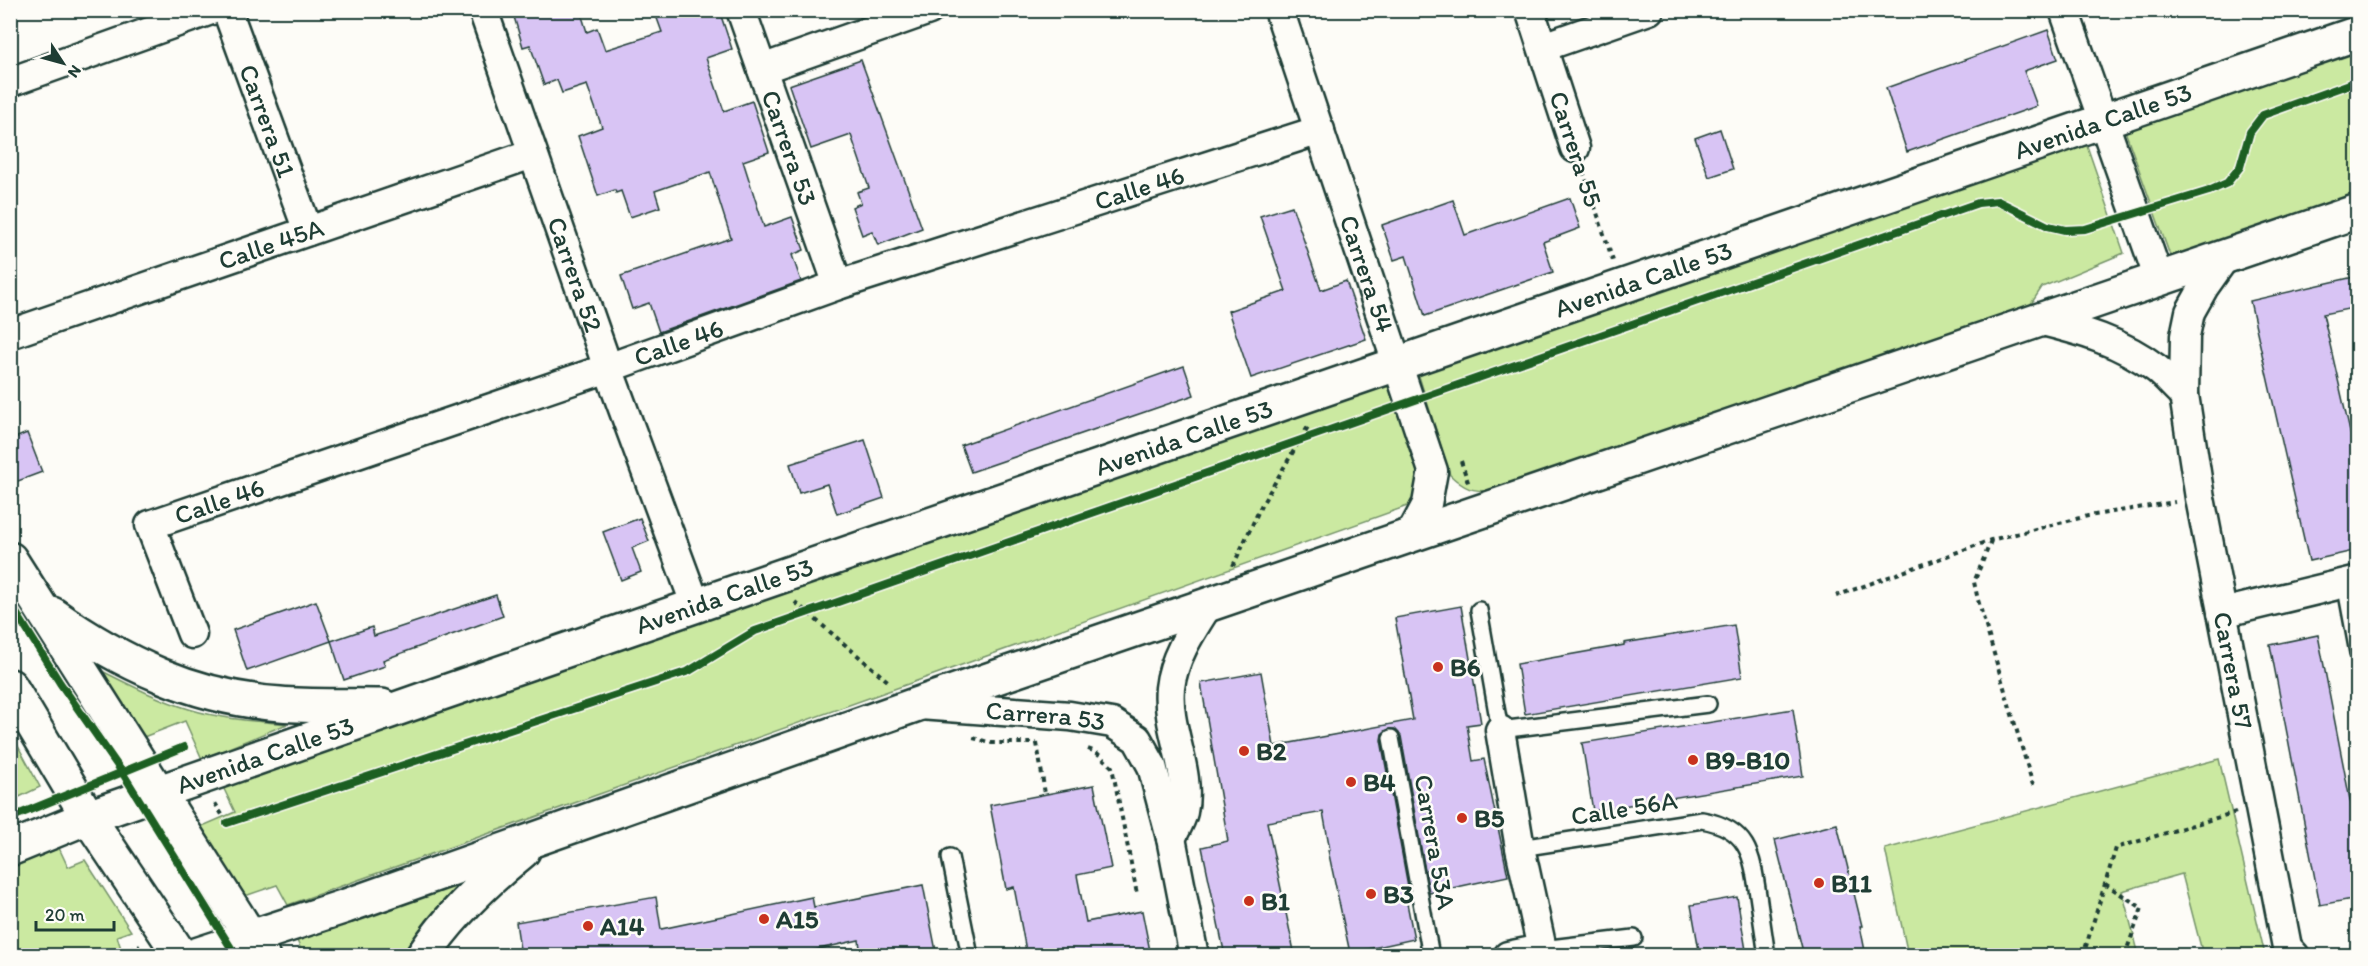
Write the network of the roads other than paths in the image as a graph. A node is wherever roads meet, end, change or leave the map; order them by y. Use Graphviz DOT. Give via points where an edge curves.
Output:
graph roads {
  1 [pos="211,10"];
  2 [pos="227,10"];
  3 [pos="483,10"];
  4 [pos="741,10"];
  5 [pos="929,10"];
  6 [pos="1279,10"];
  7 [pos="1530,10"];
  8 [pos="1650,10"];
  9 [pos="2064,10"];
  10 [pos="2358,33"];
  11 [pos="1543,47"];
  12 [pos="762,69"];
  13 [pos="10,82"];
  14 [pos="2103,121"];
  15 [pos="1320,130"];
  16 [pos="1575,148"];
  17 [pos="532,154"];
  18 [pos="2358,211"];
  19 [pos="308,231"];
  20 [pos="2226,256"];
  21 [pos="2159,279"];
  22 [pos="838,285"];
  23 [pos="2038,320"];
  24 [pos="10,334"];
  25 [pos="1398,364"];
  26 [pos="608,368"];
  27 [pos="2184,395"];
  28 [pos="1410,536"];
  29 [pos="10,558"];
  30 [pos="2351,582"];
  31 [pos="40,605"];
  32 [pos="1208,605"];
  33 [pos="696,606"];
  34 [pos="1479,610"];
  35 [pos="2222,613"];
  36 [pos="192,634"];
  37 [pos="2358,653"];
  38 [pos="10,686"];
  39 [pos="1708,704"];
  40 [pos="915,705"];
  41 [pos="404,706"];
  42 [pos="1500,730"];
  43 [pos="1391,738"];
  44 [pos="158,793"];
  45 [pos="88,817"];
  46 [pos="1172,838"];
  47 [pos="537,839"];
  48 [pos="1520,848"];
  49 [pos="10,849"];
  50 [pos="950,857"];
  51 [pos="1634,938"];
  52 [pos="256,946"];
  53 [pos="1542,949"];
  54 [pos="2291,951"];
  55 [pos="181,956"];
  56 [pos="193,956"];
  57 [pos="423,956"];
  58 [pos="969,956"];
  59 [pos="1194,956"];
  60 [pos="1431,956"];
  61 [pos="1508,956"];
  62 [pos="1767,956"];
  1 -- 13 [label="street"];
  2 -- 19 [label="street, Carrera 51"];
  3 -- 17 [label="street, Carrera 52"];
  4 -- 12 [label="street, Carrera 53"];
  5 -- 12 [label="street"];
  6 -- 15 [label="street, Carrera 54"];
  7 -- 11 [label="street, Carrera 55"];
  8 -- 11 [label="street"];
  9 -- 14 [label="street"];
  10 -- 14 [label="main road, Avenida Calle 53"];
  11 -- 16 [label="street, Carrera 55"];
  12 -- 22 [label="street, Carrera 53"];
  14 -- 21 [label="street"];
  14 -- 25 [label="main road, Avenida Calle 53"];
  15 -- 22 [label="street, Calle 46"];
  15 -- 25 [label="street, Carrera 54"];
  17 -- 19 [label="street, Calle 45A"];
  17 -- 26 [label="street, Carrera 52"];
  18 -- 20 [label="main road"];
  19 -- 24 [label="street, Calle 45A"];
  20 -- 21 [label="main road"];
  20 -- 27 [label="street, Carrera 57" via="2190,312 2185,336"];
  21 -- 23 [label="main road"];
  22 -- 26 [label="street, Calle 46"];
  23 -- 27 [label="street" via="2075,328 2131,353 2157,369"];
  23 -- 28 [label="main road"];
  25 -- 28 [label="street, Carrera 54" via="1433,471 1427,504"];
  25 -- 33 [label="main road, Avenida Calle 53"];
  26 -- 33 [label="street, Carrera 52"];
  26 -- 36 [label="street, Calle 46" via="150,525"];
  27 -- 35 [label="street, Carrera 57"];
  28 -- 32 [label="main road"];
  29 -- 31 [label="main road"];
  30 -- 35 [label="street"];
  30 -- 37 [label="lane"];
  31 -- 41 [label="main road" via="112,654 191,688 281,705"];
  31 -- 44 [label="main road"];
  32 -- 40 [label="main road"];
  32 -- 46 [label="street" via="1190,632 1173,671 1170,689 1185,784 1182,813"];
  33 -- 41 [label="main road, Avenida Calle 53"];
  34 -- 42 [label="lane"];
  35 -- 54 [label="street, Carrera 57"];
  38 -- 45 [label="main road"];
  39 -- 42 [label="lane"];
  40 -- 46 [label="street, Carrera 53" via="1070,716 1112,723 1137,739 1152,766"];
  40 -- 47 [label="main road"];
  41 -- 44 [label="main road, Avenida Calle 53"];
  42 -- 48 [label="street"];
  43 -- 60 [label="lane, Carrera 53A"];
  44 -- 45 [label="main road, Avenida Calle 53"];
  44 -- 52 [label="main road"];
  45 -- 49 [label="main road, Avenida Calle 53"];
  45 -- 55 [label="main road"];
  46 -- 59 [label="street, Carrera 53"];
  47 -- 52 [label="main road" via="346,906"];
  47 -- 57 [label="main road" via="481,887"];
  48 -- 53 [label="street"];
  48 -- 62 [label="lane, Calle 56A" via="1702,820 1719,823 1746,845 1753,861"];
  50 -- 58 [label="lane"];
  51 -- 53 [label="lane"];
  52 -- 56 [label="main road"];
  53 -- 61 [label="street"];
}
